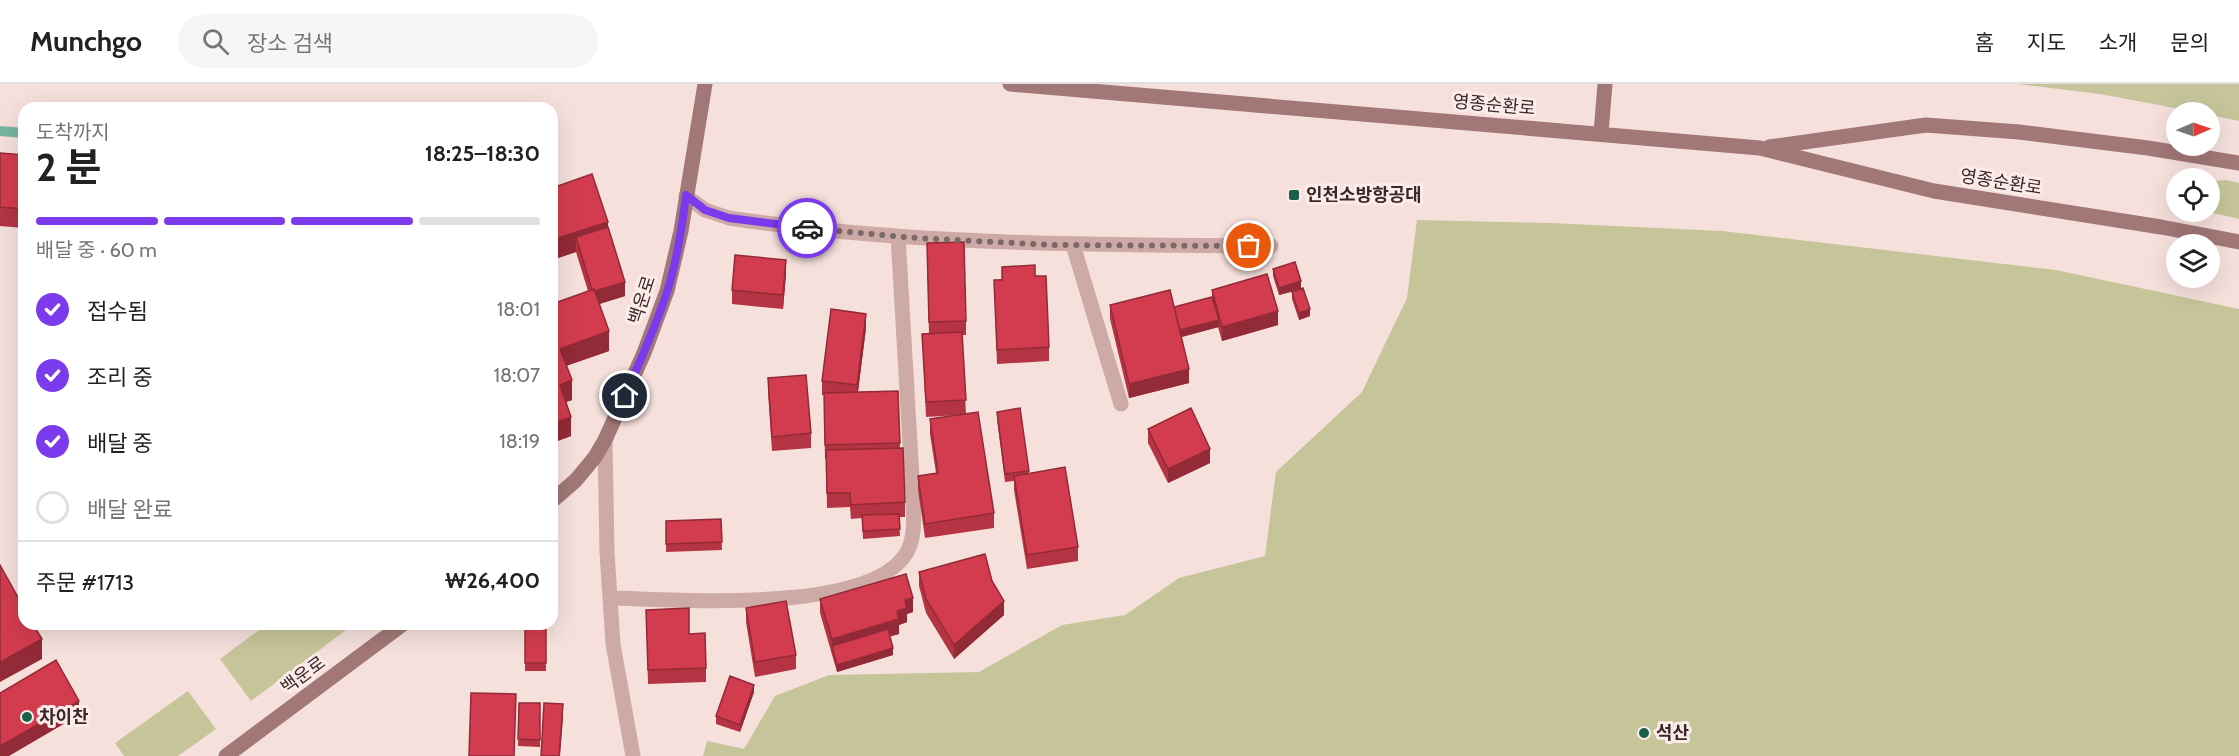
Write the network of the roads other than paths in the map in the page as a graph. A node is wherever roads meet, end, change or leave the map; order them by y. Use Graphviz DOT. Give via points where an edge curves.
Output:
graph roads {
  1 [pos="705,84"];
  2 [pos="1010,84"];
  3 [pos="1605,84"];
  4 [pos="1601,133"];
  5 [pos="1761,148"];
  6 [pos="2239,163"];
  7 [pos="686,195"];
  8 [pos="898,236"];
  9 [pos="2239,242"];
  10 [pos="1073,245"];
  11 [pos="1271,246"];
  12 [pos="1121,404"];
  13 [pos="605,440"];
  14 [pos="558,496"];
  15 [pos="610,598"];
  16 [pos="396,630"];
  17 [pos="226,756"];
  18 [pos="633,756"];
  1 -- 7 [label="main road, 백운로"];
  2 -- 4 [label="main road, 영종순환로"];
  3 -- 4 [label="main road"];
  4 -- 5 [label="main road, 영종순환로"];
  5 -- 6 [label="main road, 영종순환로" via="1926,125 2019,132"];
  5 -- 9 [label="main road, 영종순환로" via="1934,191"];
  7 -- 8 [label="lane" via="705,210 729,218"];
  7 -- 13 [label="main road, 백운로" via="667,291"];
  8 -- 10 [label="lane"];
  8 -- 15 [label="lane" via="914,495 908,549 895,567 873,580 851,586 765,601"];
  10 -- 11 [label="lane"];
  10 -- 12 [label="lane"];
  13 -- 14 [label="main road, 백운로" via="576,480"];
  13 -- 15 [label="lane"];
  15 -- 18 [label="lane" via="613,644"];
  16 -- 17 [label="main road, 백운로"];
}
